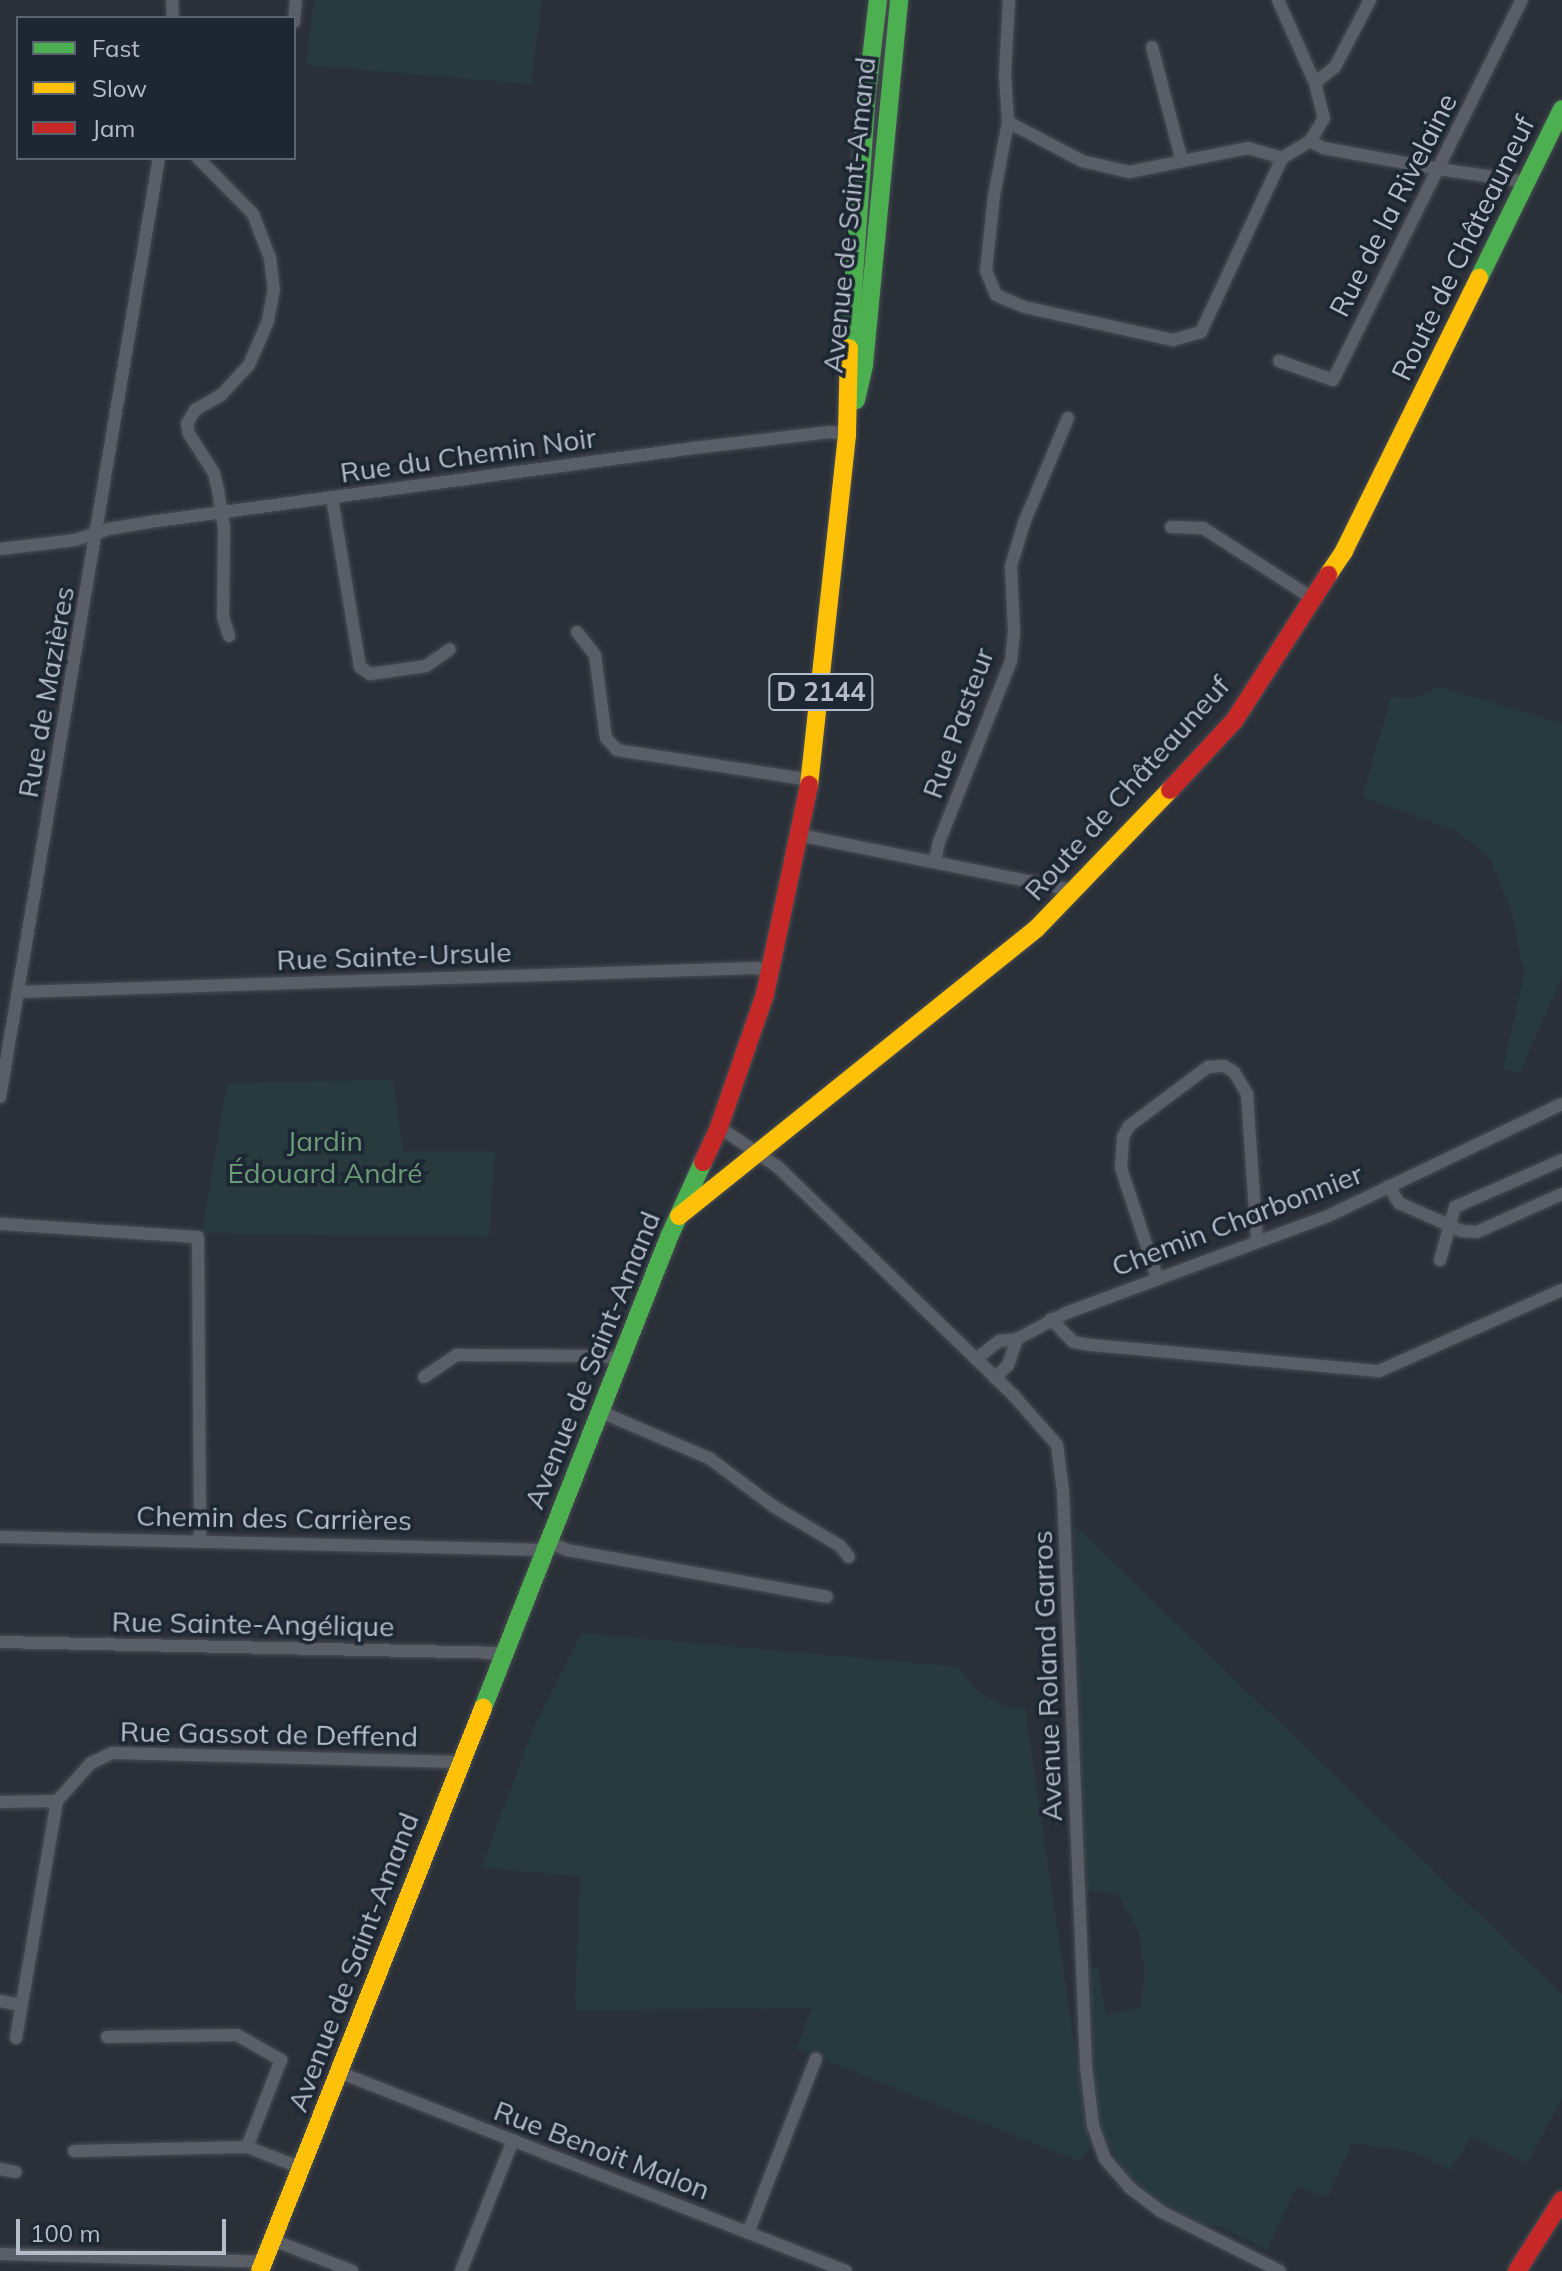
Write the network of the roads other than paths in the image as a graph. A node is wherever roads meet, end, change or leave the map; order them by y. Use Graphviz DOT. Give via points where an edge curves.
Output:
graph roads {
  1 [pos="878,0"];
  2 [pos="895,0"];
  3 [pos="1009,0"];
  4 [pos="1278,0"];
  5 [pos="1370,0"];
  6 [pos="1522,0"];
  7 [pos="1152,47"];
  8 [pos="1315,83"];
  9 [pos="867,93"];
  10 [pos="892,97"];
  11 [pos="1562,109"];
  12 [pos="1008,122"];
  13 [pos="1310,141"];
  14 [pos="1282,158"];
  15 [pos="159,160"];
  16 [pos="200,160"];
  17 [pos="1182,161"];
  18 [pos="1438,169"];
  19 [pos="1528,182"];
  20 [pos="1279,361"];
  21 [pos="1068,418"];
  22 [pos="847,434"];
  23 [pos="332,498"];
  24 [pos="221,513"];
  25 [pos="1171,527"];
  26 [pos="97,532"];
  27 [pos="0,549"];
  28 [pos="1315,600"];
  29 [pos="577,632"];
  30 [pos="229,636"];
  31 [pos="450,649"];
  32 [pos="810,780"];
  33 [pos="799,835"];
  34 [pos="935,862"];
  35 [pos="1076,891"];
  36 [pos="770,971"];
  37 [pos="18,992"];
  38 [pos="0,1097"];
  39 [pos="1562,1104"];
  40 [pos="719,1127"];
  41 [pos="761,1152"];
  42 [pos="1562,1160"];
  43 [pos="1389,1186"];
  44 [pos="1562,1194"];
  45 [pos="679,1216"];
  46 [pos="0,1224"];
  47 [pos="1449,1225"];
  48 [pos="1257,1242"];
  49 [pos="1440,1260"];
  50 [pos="1157,1277"];
  51 [pos="1562,1290"];
  52 [pos="1051,1319"];
  53 [pos="1017,1339"];
  54 [pos="976,1359"];
  55 [pos="620,1361"];
  56 [pos="424,1377"];
  57 [pos="995,1378"];
  58 [pos="601,1412"];
  59 [pos="0,1537"];
  60 [pos="200,1539"];
  61 [pos="548,1547"];
  62 [pos="849,1557"];
  63 [pos="827,1597"];
  64 [pos="0,1642"];
  65 [pos="506,1653"];
  66 [pos="460,1762"];
  67 [pos="57,1801"];
  68 [pos="0,1802"];
  69 [pos="0,2001"];
  70 [pos="21,2005"];
  71 [pos="107,2037"];
  72 [pos="16,2038"];
  73 [pos="816,2059"];
  74 [pos="341,2073"];
  75 [pos="513,2140"];
  76 [pos="247,2147"];
  77 [pos="74,2151"];
  78 [pos="302,2168"];
  79 [pos="0,2169"];
  80 [pos="16,2172"];
  81 [pos="1562,2200"];
  82 [pos="748,2233"];
  83 [pos="273,2240"];
  84 [pos="0,2254"];
  85 [pos="262,2266"];
  86 [pos="352,2271"];
  87 [pos="461,2271"];
  88 [pos="846,2271"];
  89 [pos="1280,2271"];
  90 [pos="1517,2271"];
  1 -- 9 [label="main road, Avenue de Saint-Amand / D 2144"];
  2 -- 10 [label="main road, Avenue de Saint-Amand / D 2144"];
  3 -- 12 [label="street"];
  4 -- 8 [label="street"];
  5 -- 8 [label="street" via="1335,67"];
  6 -- 18 [label="street, Rue de la Rivelaine"];
  7 -- 17 [label="street"];
  8 -- 13 [label="street" via="1324,118"];
  9 -- 10 [label="main road"];
  9 -- 22 [label="main road, Avenue de Saint-Amand / D 2144" via="849,330"];
  10 -- 22 [label="main road, Avenue de Saint-Amand / D 2144" via="864,365"];
  11 -- 19 [label="main road, Route de Châteauneuf"];
  12 -- 14 [label="street" via="986,271 996,295 1024,307 1173,340 1201,332"];
  12 -- 17 [label="street" via="1082,161 1129,172"];
  13 -- 14 [label="street"];
  13 -- 18 [label="street" via="1323,148"];
  14 -- 17 [label="street" via="1248,148"];
  15 -- 26 [label="street, Rue de Mazières"];
  16 -- 24 [label="street" via="253,214 270,258 274,289 268,321 249,365 235,383 195,410 187,424 214,473"];
  18 -- 19 [label="street"];
  18 -- 20 [label="street, Rue de la Rivelaine" via="1333,380"];
  19 -- 28 [label="main road, Route de Châteauneuf"];
  21 -- 34 [label="street, Rue Pasteur" via="1011,566 1011,661"];
  22 -- 23 [label="street, Rue du Chemin Noir" via="694,448"];
  22 -- 32 [label="main road, Avenue de Saint-Amand / D 2144"];
  23 -- 24 [label="street, Rue du Chemin Noir"];
  23 -- 31 [label="street" via="360,667 370,674 426,666"];
  24 -- 26 [label="street, Rue du Chemin Noir"];
  24 -- 30 [label="street" via="223,617"];
  25 -- 28 [label="street" via="1203,528"];
  26 -- 27 [label="street, Rue du Chemin Noir" via="75,540"];
  26 -- 37 [label="street, Rue de Mazières"];
  28 -- 35 [label="main road, Route de Châteauneuf" via="1234,721"];
  29 -- 32 [label="street" via="595,655 606,738 617,750"];
  32 -- 33 [label="main road, Avenue de Saint-Amand / D 2144"];
  33 -- 34 [label="street"];
  33 -- 36 [label="main road, Avenue de Saint-Amand / D 2144"];
  34 -- 35 [label="street"];
  35 -- 41 [label="main road, Route de Châteauneuf"];
  36 -- 37 [label="street, Rue Sainte-Ursule"];
  36 -- 40 [label="main road, Avenue de Saint-Amand / D 2144"];
  37 -- 38 [label="street, Rue de Mazières"];
  39 -- 43 [label="street, Chemin Charbonnier"];
  40 -- 41 [label="street, Avenue Roland Garros"];
  40 -- 45 [label="main road, Avenue de Saint-Amand / D 2144"];
  41 -- 45 [label="main road, Route de Châteauneuf"];
  41 -- 54 [label="street, Avenue Roland Garros"];
  42 -- 47 [label="street" via="1455,1207"];
  43 -- 47 [label="street" via="1399,1203"];
  43 -- 48 [label="street, Chemin Charbonnier"];
  44 -- 47 [label="street" via="1477,1232"];
  45 -- 55 [label="main road, Avenue de Saint-Amand"];
  46 -- 60 [label="street" via="198,1237"];
  47 -- 49 [label="street"];
  48 -- 50 [label="street, Chemin Charbonnier"];
  48 -- 50 [label="street" via="1247,1094 1234,1072 1224,1066 1208,1067 1129,1126 1123,1137 1121,1168"];
  50 -- 52 [label="street, Chemin Charbonnier"];
  51 -- 52 [label="street" via="1379,1371 1073,1342"];
  52 -- 53 [label="street, Chemin Charbonnier"];
  53 -- 54 [label="street, Chemin Charbonnier" via="999,1341"];
  53 -- 57 [label="street" via="1008,1365"];
  54 -- 57 [label="street, Avenue Roland Garros"];
  55 -- 56 [label="street" via="605,1356 457,1355"];
  55 -- 58 [label="main road, Avenue de Saint-Amand"];
  57 -- 89 [label="street, Avenue Roland Garros" via="1051,1434 1061,1458 1086,2066 1093,2126 1105,2159 1130,2188 1160,2211"];
  58 -- 61 [label="main road, Avenue de Saint-Amand"];
  58 -- 62 [label="street" via="709,1458"];
  59 -- 60 [label="street, Chemin des Carrières"];
  60 -- 61 [label="street, Chemin des Carrières"];
  61 -- 63 [label="street, Chemin des Carrières"];
  61 -- 65 [label="main road, Avenue de Saint-Amand"];
  64 -- 65 [label="street, Rue Sainte-Angélique"];
  65 -- 66 [label="main road, Avenue de Saint-Amand"];
  66 -- 67 [label="street, Rue Gassot de Deffend" via="112,1753 91,1763"];
  66 -- 74 [label="main road, Avenue de Saint-Amand"];
  67 -- 68 [label="street"];
  67 -- 70 [label="street"];
  69 -- 70 [label="street"];
  70 -- 72 [label="street"];
  71 -- 76 [label="street" via="237,2035 281,2060"];
  73 -- 82 [label="street"];
  74 -- 75 [label="street, Rue Benoit Malon"];
  74 -- 78 [label="main road, Avenue de Saint-Amand"];
  75 -- 82 [label="street, Rue Benoit Malon"];
  75 -- 87 [label="street"];
  76 -- 77 [label="street"];
  76 -- 78 [label="street"];
  78 -- 83 [label="main road, Avenue de Saint-Amand"];
  79 -- 80 [label="street"];
  81 -- 90 [label="main road"];
  82 -- 88 [label="street, Rue Benoit Malon"];
  83 -- 85 [label="main road, Avenue de Saint-Amand"];
  83 -- 86 [label="street"];
  84 -- 85 [label="street"];
}
